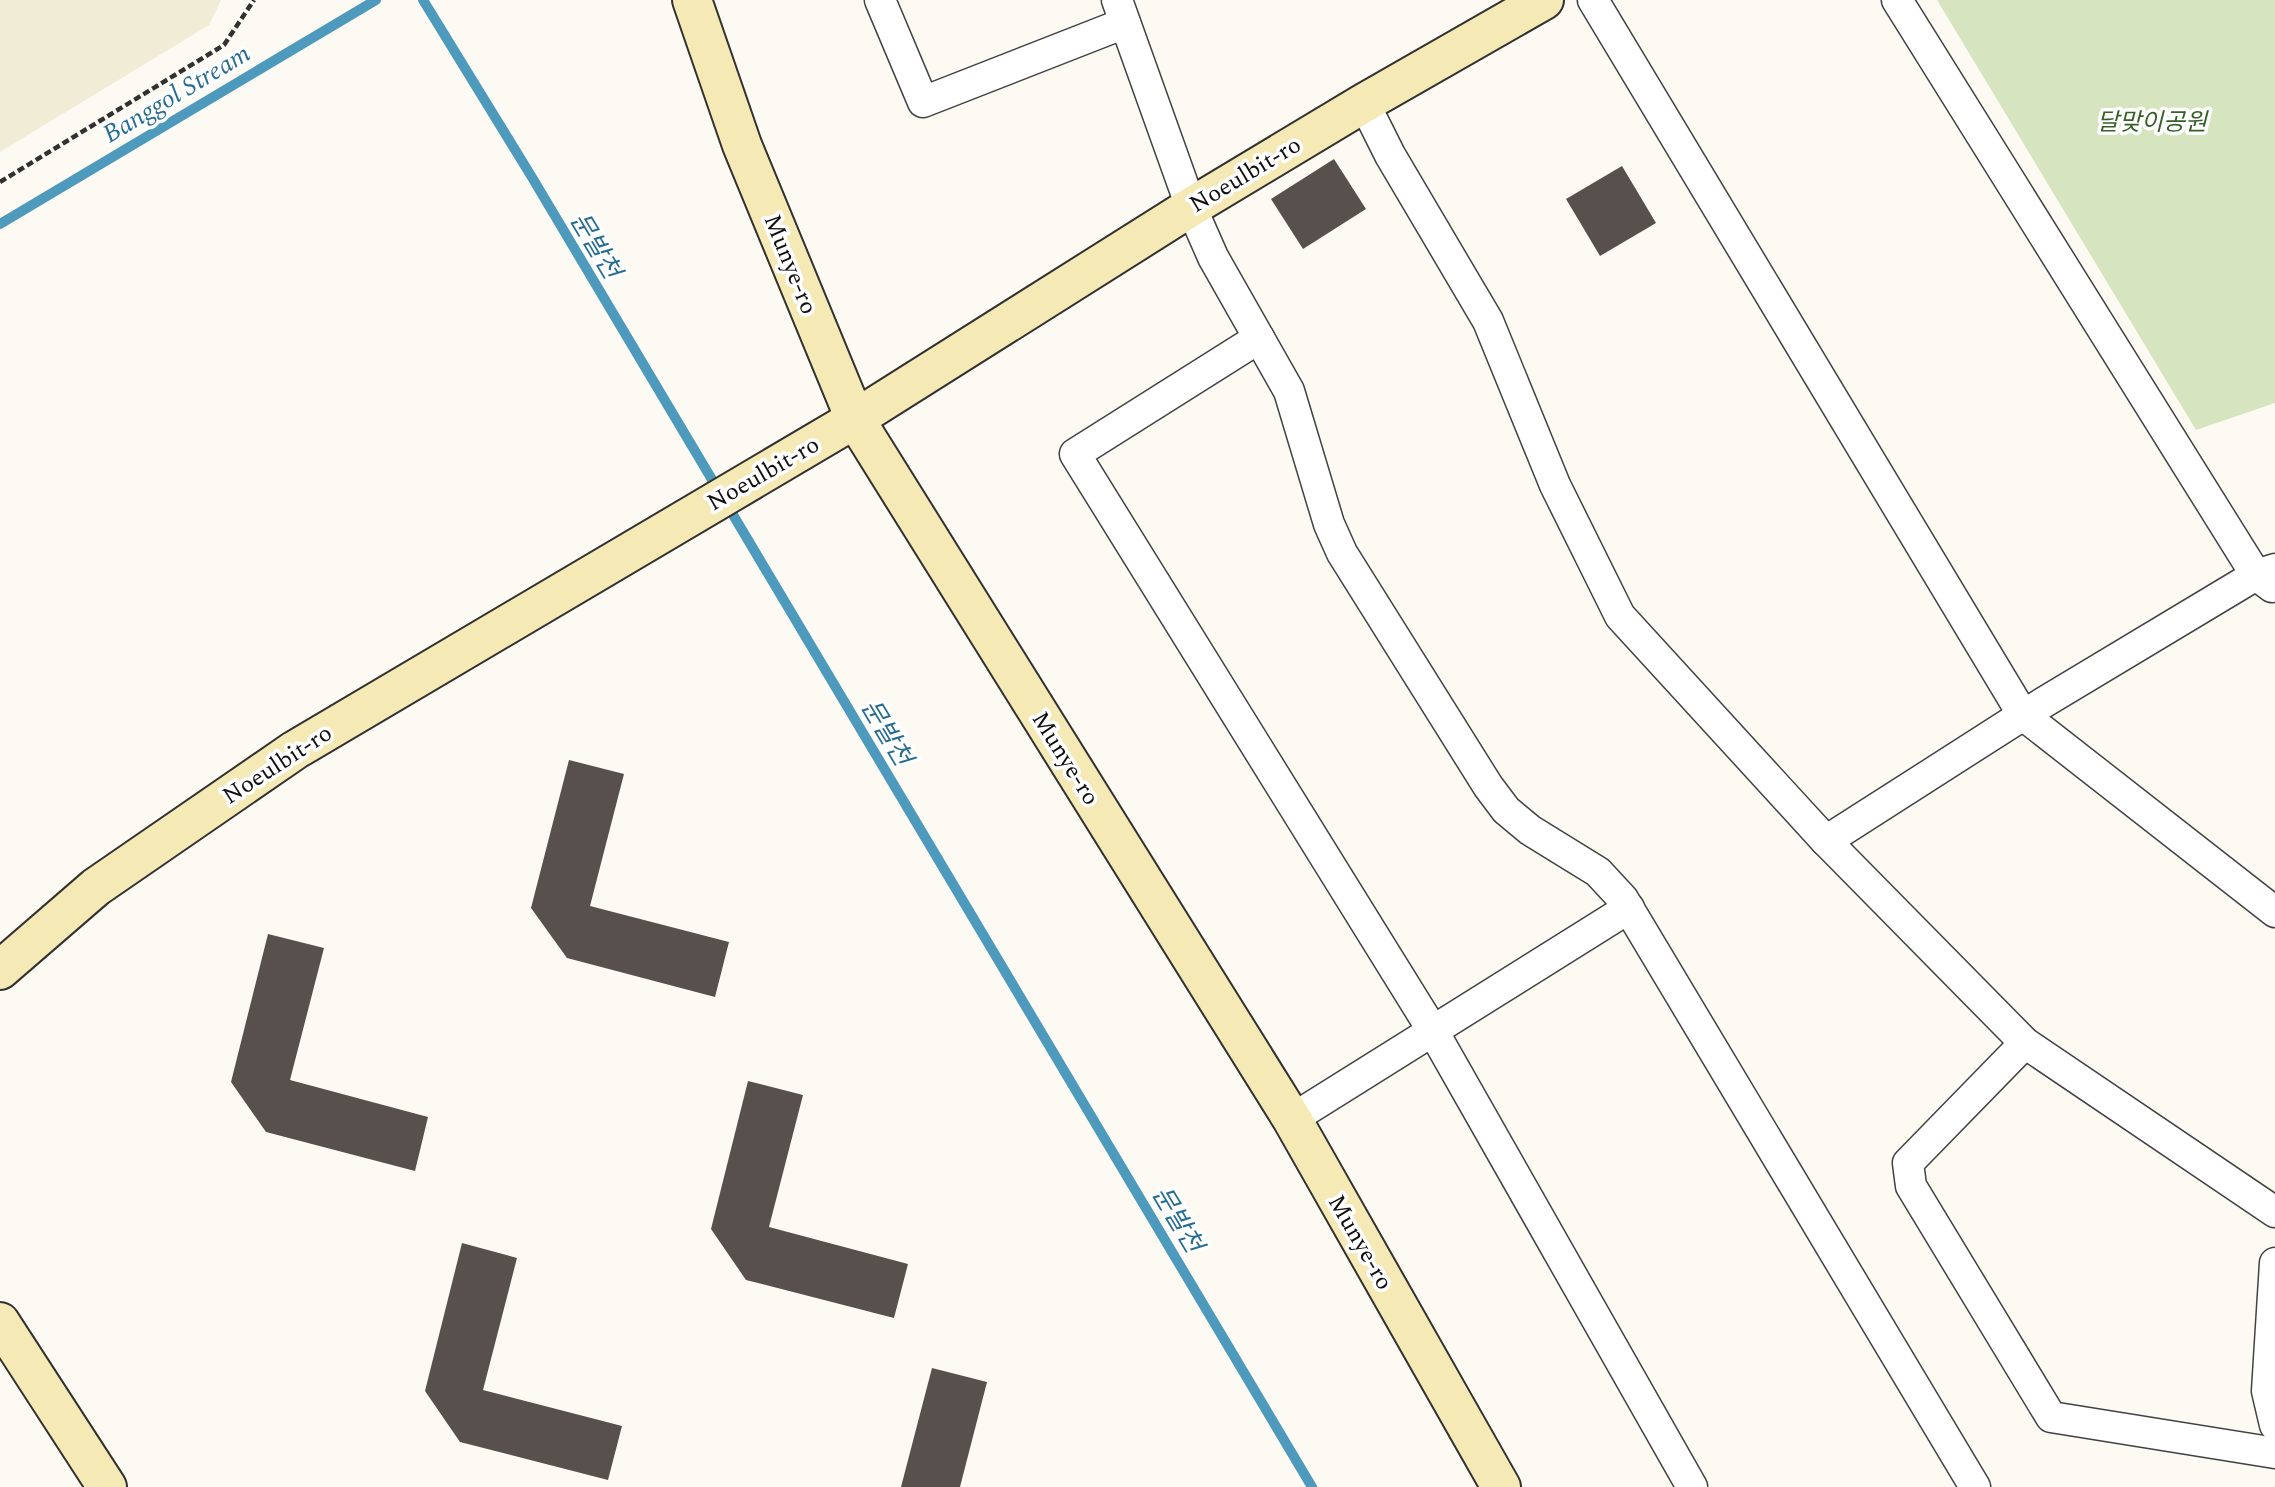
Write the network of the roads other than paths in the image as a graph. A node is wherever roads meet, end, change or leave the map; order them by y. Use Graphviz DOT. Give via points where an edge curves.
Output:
graph roads {
  1 [pos="692,0"];
  2 [pos="880,0"];
  3 [pos="1545,0"];
  4 [pos="1592,0"];
  5 [pos="1897,0"];
  6 [pos="1121,12"];
  7 [pos="1364,103"];
  8 [pos="1191,207"];
  9 [pos="1259,338"];
  10 [pos="855,419"];
  11 [pos="2269,578"];
  12 [pos="2023,715"];
  13 [pos="1826,841"];
  14 [pos="1629,908"];
  15 [pos="2275,912"];
  16 [pos="0,970"];
  17 [pos="1433,1031"];
  18 [pos="2025,1044"];
  19 [pos="1292,1119"];
  20 [pos="2275,1212"];
  21 [pos="2275,1263"];
  22 [pos="0,1322"];
  23 [pos="2275,1424"];
  24 [pos="2275,1453"];
  25 [pos="107,1487"];
  26 [pos="1500,1487"];
  27 [pos="1692,1487"];
  28 [pos="1975,1487"];
  1 -- 10 [label="street, Munye-ro" via="742,145"];
  2 -- 6 [label="street" via="923,102"];
  3 -- 7 [label="street, Noeulbit-ro"];
  4 -- 12 [label="street"];
  5 -- 11 [label="street"];
  6 -- 8 [label="street"];
  7 -- 8 [label="street, Noeulbit-ro"];
  7 -- 13 [label="street" via="1488,321 1555,485 1620,616"];
  8 -- 9 [label="street" via="1213,257"];
  8 -- 10 [label="street, Noeulbit-ro"];
  9 -- 14 [label="street" via="1289,391 1342,553 1488,786 1506,810 1530,830 1598,872"];
  9 -- 17 [label="street" via="1075,454"];
  10 -- 16 [label="street, Noeulbit-ro" via="295,750 96,887"];
  10 -- 19 [label="street, Munye-ro"];
  11 -- 12 [label="street"];
  12 -- 13 [label="street"];
  12 -- 15 [label="street"];
  13 -- 18 [label="street"];
  14 -- 17 [label="street"];
  14 -- 28 [label="street"];
  17 -- 19 [label="street"];
  17 -- 27 [label="street"];
  18 -- 20 [label="street"];
  18 -- 24 [label="street" via="1908,1163 1911,1186 2051,1417"];
  19 -- 26 [label="street, Munye-ro"];
  21 -- 23 [label="street" via="2267,1391"];
  22 -- 25 [label="street"];
}
